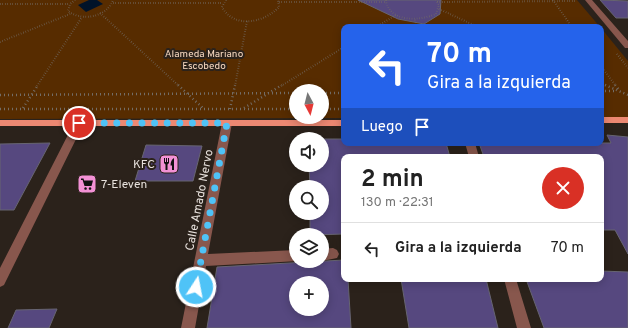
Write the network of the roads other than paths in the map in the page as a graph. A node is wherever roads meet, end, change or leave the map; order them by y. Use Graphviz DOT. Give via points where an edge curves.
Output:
graph roads {
  1 [pos="589,0"];
  2 [pos="616,32"];
  3 [pos="628,32"];
  4 [pos="628,46"];
  5 [pos="604,120"];
  6 [pos="628,120"];
  7 [pos="0,123"];
  8 [pos="79,123"];
  9 [pos="227,123"];
  10 [pos="341,123"];
  11 [pos="289,256"];
  12 [pos="201,260"];
  13 [pos="0,281"];
  14 [pos="511,282"];
  15 [pos="188,328"];
  16 [pos="524,328"];
  1 -- 2 [label="street"];
  2 -- 3 [label="street"];
  2 -- 4 [label="street"];
  5 -- 6 [label="main road"];
  7 -- 8 [label="main road"];
  8 -- 9 [label="main road"];
  8 -- 13 [label="street"];
  9 -- 10 [label="main road"];
  9 -- 12 [label="street, Calle Amado Nervo"];
  11 -- 12 [label="street"];
  12 -- 15 [label="street, Calle Amado Nervo"];
  14 -- 16 [label="street"];
}
